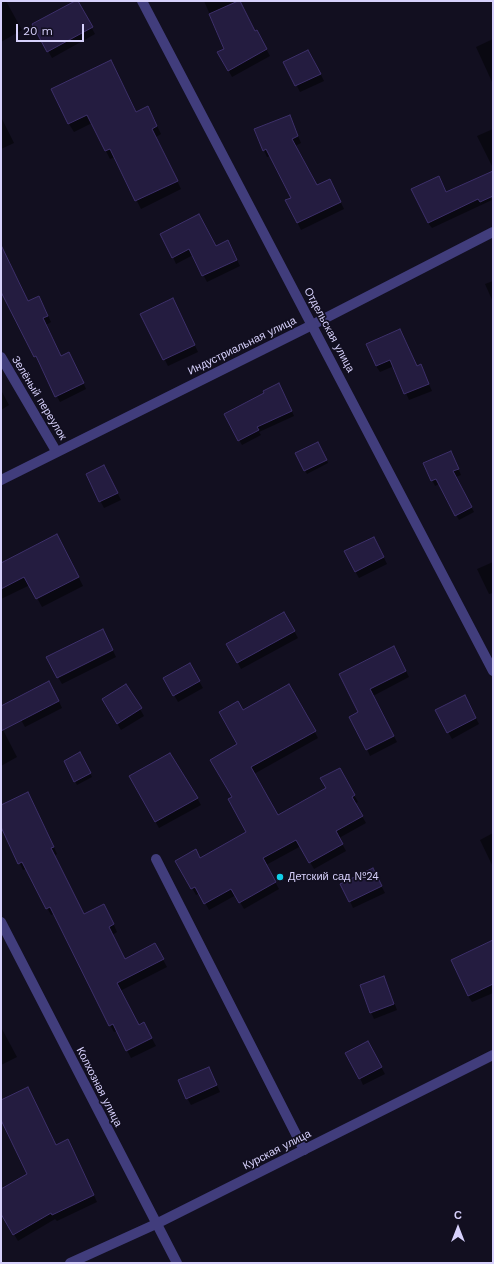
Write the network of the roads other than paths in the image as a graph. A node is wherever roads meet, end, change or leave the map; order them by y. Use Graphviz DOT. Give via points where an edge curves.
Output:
graph roads {
  1 [pos="142,1"];
  2 [pos="493,232"];
  3 [pos="312,325"];
  4 [pos="1,357"];
  5 [pos="56,451"];
  6 [pos="1,480"];
  7 [pos="493,671"];
  8 [pos="156,859"];
  9 [pos="1,922"];
  10 [pos="493,1055"];
  11 [pos="304,1150"];
  12 [pos="156,1224"];
  13 [pos="70,1263"];
  14 [pos="176,1263"];
  1 -- 3 [label="street, Отдельская улица"];
  2 -- 3 [label="street, Индустриальная улица"];
  3 -- 5 [label="street, Индустриальная улица"];
  3 -- 7 [label="street, Отдельская улица"];
  4 -- 5 [label="street, Зелёный переулок"];
  5 -- 6 [label="street, Индустриальная улица"];
  8 -- 11 [label="street"];
  9 -- 12 [label="street, Колхозная улица"];
  10 -- 11 [label="street, Курская улица"];
  11 -- 12 [label="street, Курская улица"];
  12 -- 13 [label="street, Курская улица"];
  12 -- 14 [label="street, Колхозная улица"];
}
